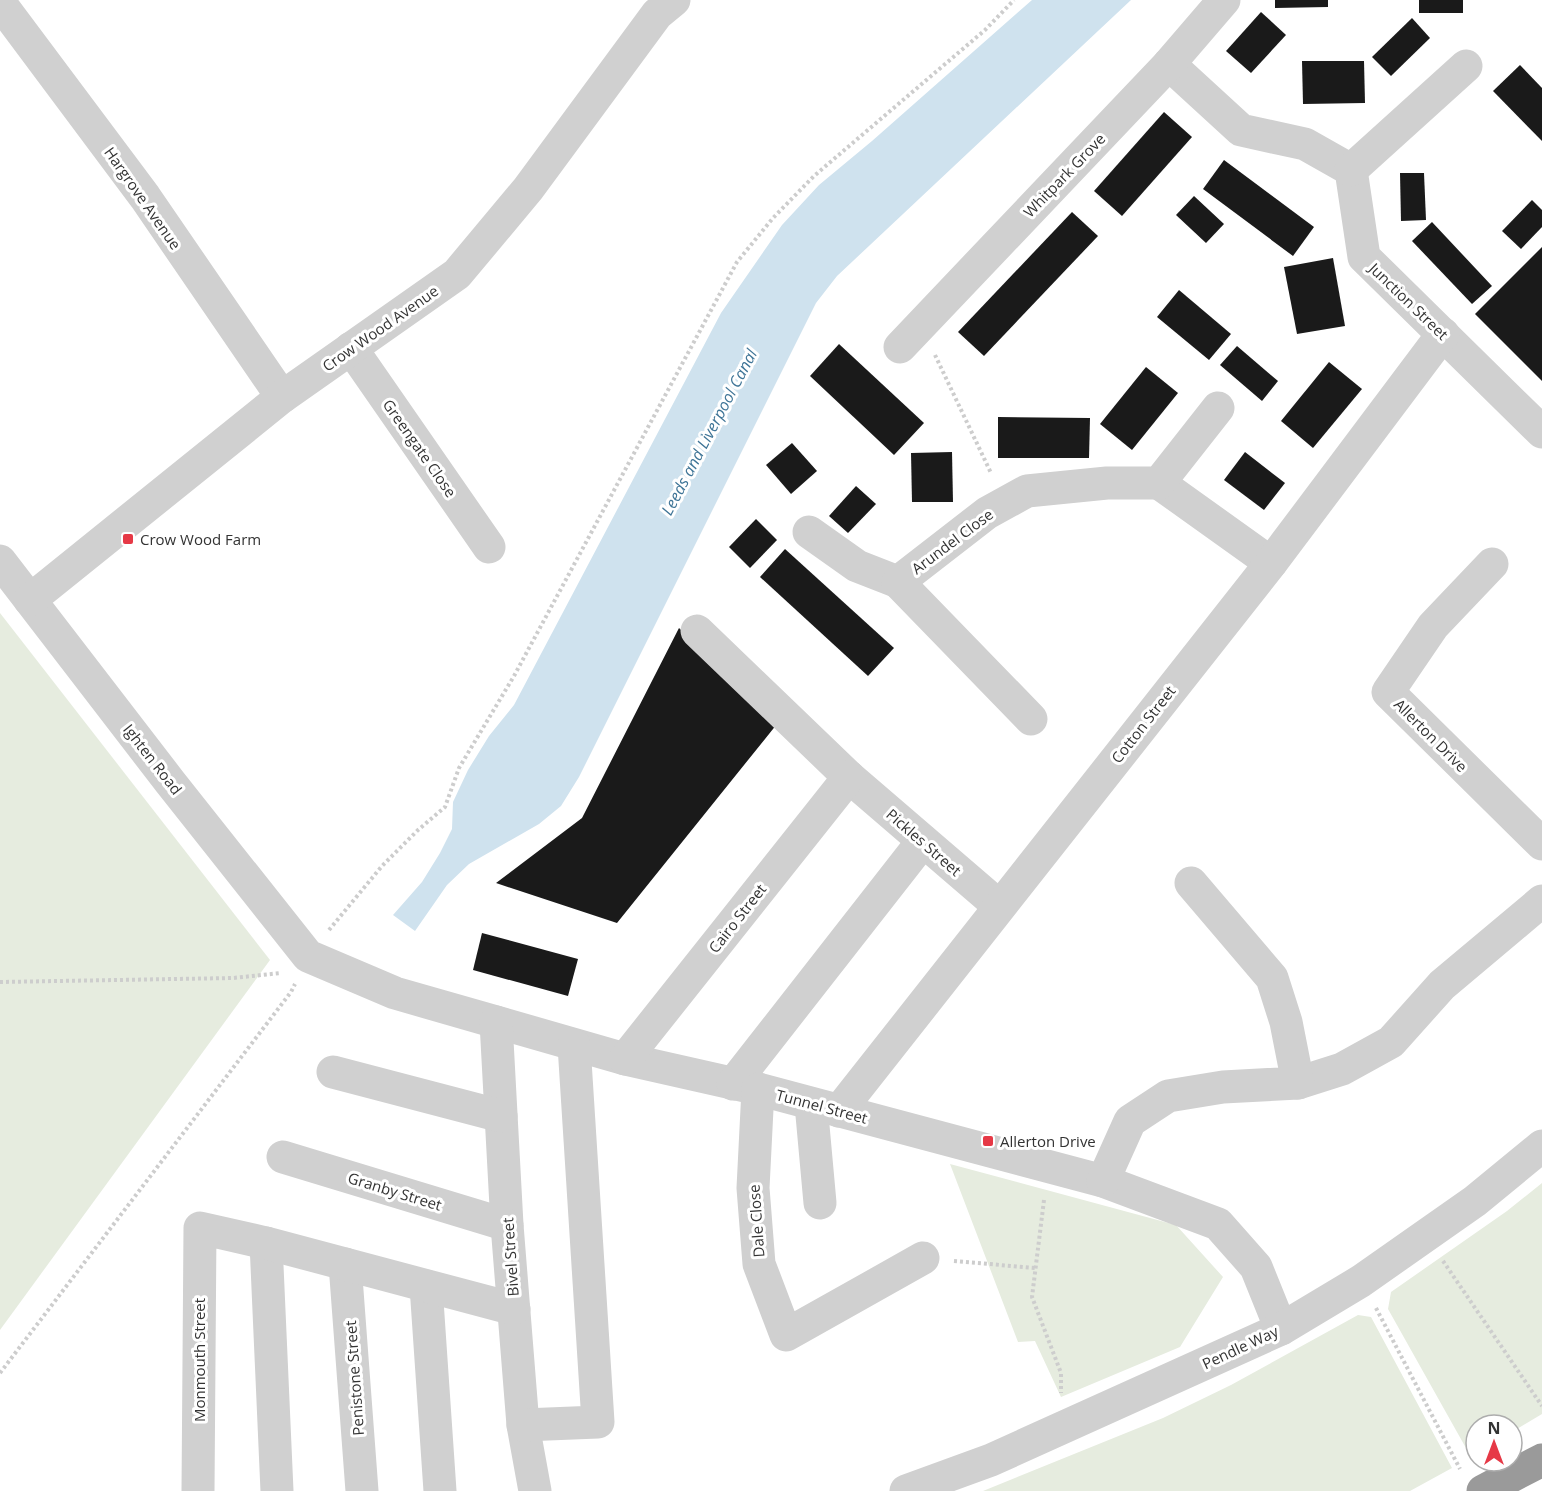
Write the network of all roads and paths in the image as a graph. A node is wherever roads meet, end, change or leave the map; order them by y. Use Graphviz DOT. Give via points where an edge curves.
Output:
graph roads {
  1 [pos="674,0"];
  2 [pos="1014,0"];
  3 [pos="1224,0"];
  4 [pos="0,3"];
  5 [pos="1169,64"];
  6 [pos="1466,66"];
  7 [pos="1351,170"];
  8 [pos="1443,334"];
  9 [pos="911,336"];
  10 [pos="351,348"];
  11 [pos="282,397"];
  12 [pos="1218,408"];
  13 [pos="1542,432"];
  14 [pos="1159,483"];
  15 [pos="1005,504"];
  16 [pos="809,532"];
  17 [pos="489,548"];
  18 [pos="0,561"];
  19 [pos="1271,563"];
  20 [pos="1491,564"];
  21 [pos="898,582"];
  22 [pos="30,600"];
  23 [pos="697,631"];
  24 [pos="1031,719"];
  25 [pos="849,777"];
  26 [pos="923,841"];
  27 [pos="1542,844"];
  28 [pos="1191,883"];
  29 [pos="1542,902"];
  30 [pos="999,906"];
  31 [pos="304,963"];
  32 [pos="0,982"];
  33 [pos="496,1022"];
  34 [pos="574,1045"];
  35 [pos="625,1059"];
  36 [pos="333,1072"];
  37 [pos="1298,1083"];
  38 [pos="746,1086"];
  39 [pos="825,1108"];
  40 [pos="501,1116"];
  41 [pos="1542,1146"];
  42 [pos="283,1157"];
  43 [pos="1048,1166"];
  44 [pos="1104,1181"];
  45 [pos="820,1203"];
  46 [pos="507,1225"];
  47 [pos="1425,1236"];
  48 [pos="266,1243"];
  49 [pos="923,1258"];
  50 [pos="345,1264"];
  51 [pos="1035,1268"];
  52 [pos="426,1286"];
  53 [pos="514,1309"];
  54 [pos="1380,1317"];
  55 [pos="1281,1329"];
  56 [pos="0,1373"];
  57 [pos="1542,1406"];
  58 [pos="523,1425"];
  59 [pos="1061,1428"];
  60 [pos="1542,1460"];
  61 [pos="1472,1481"];
  62 [pos="198,1491"];
  63 [pos="277,1491"];
  64 [pos="362,1491"];
  65 [pos="440,1491"];
  66 [pos="535,1491"];
  67 [pos="906,1491"];
  1 -- 10 [label="street, Crow Wood Avenue" via="657,14 528,189 457,274"];
  2 -- 31 [label="path" via="985,30 814,176 737,262 525,656 459,768 445,807 382,866"];
  3 -- 5 [label="street, Whitpark Grove"];
  4 -- 11 [label="street, Hargrove Avenue" via="145,197"];
  5 -- 7 [label="street" via="1241,130 1305,144"];
  5 -- 9 [label="street, Whitpark Grove"];
  6 -- 7 [label="street"];
  7 -- 8 [label="street, Junction Street" via="1364,257"];
  8 -- 13 [label="street, Junction Street"];
  8 -- 19 [label="street, Cotton Street"];
  9 -- 15 [label="path"];
  10 -- 11 [label="street, Crow Wood Avenue"];
  10 -- 17 [label="street, Greengate Close"];
  11 -- 22 [label="street, Crow Wood Avenue"];
  12 -- 14 [label="street"];
  14 -- 15 [label="street, Arundel Close" via="1107,483 1027,491"];
  14 -- 19 [label="street"];
  15 -- 21 [label="street, Arundel Close" via="987,513"];
  16 -- 21 [label="street" via="857,566"];
  18 -- 22 [label="street, Ighten Road"];
  19 -- 30 [label="street, Cotton Street"];
  20 -- 27 [label="street, Allerton Drive" via="1433,626 1388,692"];
  21 -- 24 [label="street, Arundel Close"];
  22 -- 31 [label="street, Ighten Road"];
  23 -- 25 [label="street, Pickles Street"];
  25 -- 26 [label="street, Pickles Street"];
  25 -- 35 [label="street, Cairo Street"];
  26 -- 30 [label="street, Pickles Street"];
  26 -- 38 [label="street"];
  28 -- 37 [label="street" via="1272,978 1286,1022"];
  29 -- 37 [label="street" via="1442,985 1391,1042 1342,1070"];
  30 -- 39 [label="street, Cotton Street"];
  31 -- 32 [label="path" via="233,978"];
  31 -- 33 [label="street, Tunnel Street"];
  31 -- 56 [label="path" via="291,992"];
  33 -- 34 [label="street, Tunnel Street"];
  33 -- 40 [label="street, Bivel Street"];
  34 -- 35 [label="street, Tunnel Street"];
  34 -- 58 [label="street" via="598,1422"];
  35 -- 38 [label="street, Tunnel Street"];
  36 -- 40 [label="street"];
  37 -- 44 [label="street" via="1223,1087 1168,1096 1130,1121"];
  38 -- 39 [label="street, Tunnel Street"];
  38 -- 49 [label="street, Dale Close" via="759,1264 786,1335"];
  39 -- 43 [label="street, Tunnel Street"];
  39 -- 45 [label="street"];
  40 -- 46 [label="street, Bivel Street"];
  41 -- 47 [label="street, Pendle Way"];
  42 -- 46 [label="street, Granby Street"];
  43 -- 44 [label="street, Tunnel Street"];
  43 -- 51 [label="path"];
  44 -- 55 [label="street, Tunnel Street" via="1218,1224 1256,1267"];
  46 -- 53 [label="street, Bivel Street"];
  47 -- 55 [label="street, Pendle Way" via="1361,1281"];
  47 -- 57 [label="path"];
  48 -- 50 [label="street"];
  48 -- 62 [label="street, Monmouth Street" via="200,1228"];
  48 -- 63 [label="street"];
  49 -- 51 [label="path"];
  50 -- 52 [label="street"];
  50 -- 64 [label="street, Penistone Street"];
  51 -- 59 [label="path" via="1032,1297 1061,1373"];
  52 -- 53 [label="street"];
  52 -- 65 [label="street"];
  53 -- 58 [label="street, Bivel Street"];
  54 -- 61 [label="path"];
  55 -- 59 [label="street, Pendle Way"];
  58 -- 66 [label="street, Bivel Street"];
  59 -- 67 [label="street, Pendle Way" via="991,1460"];
  60 -- 61 [label="highway"];
}
